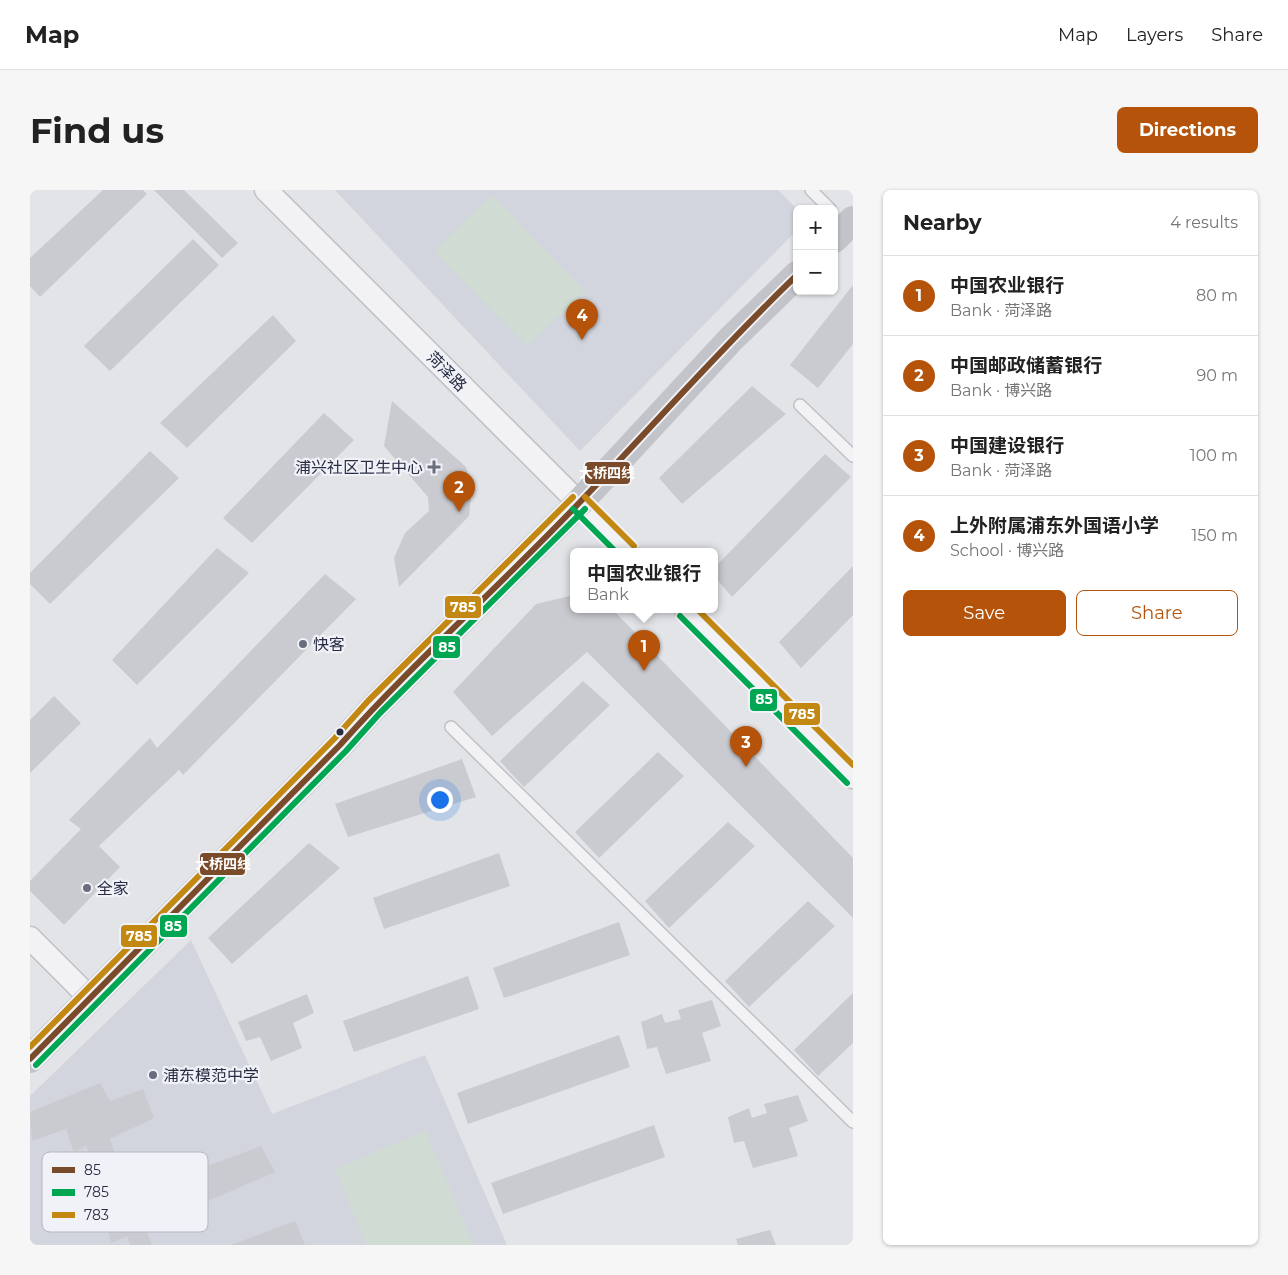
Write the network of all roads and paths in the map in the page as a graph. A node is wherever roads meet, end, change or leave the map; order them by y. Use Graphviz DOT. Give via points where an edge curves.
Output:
graph roads {
  1 [pos="266,190"];
  2 [pos="811,190"];
  3 [pos="840,222"];
  4 [pos="793,280"];
  5 [pos="800,405"];
  6 [pos="853,456"];
  7 [pos="579,503"];
  8 [pos="624,548"];
  9 [pos="689,613"];
  10 [pos="451,727"];
  11 [pos="853,777"];
  12 [pos="30,938"];
  13 [pos="90,998"];
  14 [pos="30,1059"];
  15 [pos="853,1122"];
  1 -- 7 [label="street, 菏泽路"];
  2 -- 3 [label="lane"];
  4 -- 7 [label="street" via="731,339"];
  5 -- 6 [label="lane"];
  7 -- 8 [label="street, 菏泽路"];
  7 -- 13 [label="street"];
  9 -- 11 [label="street"];
  10 -- 15 [label="lane"];
  12 -- 13 [label="street"];
  13 -- 14 [label="street"];
}
